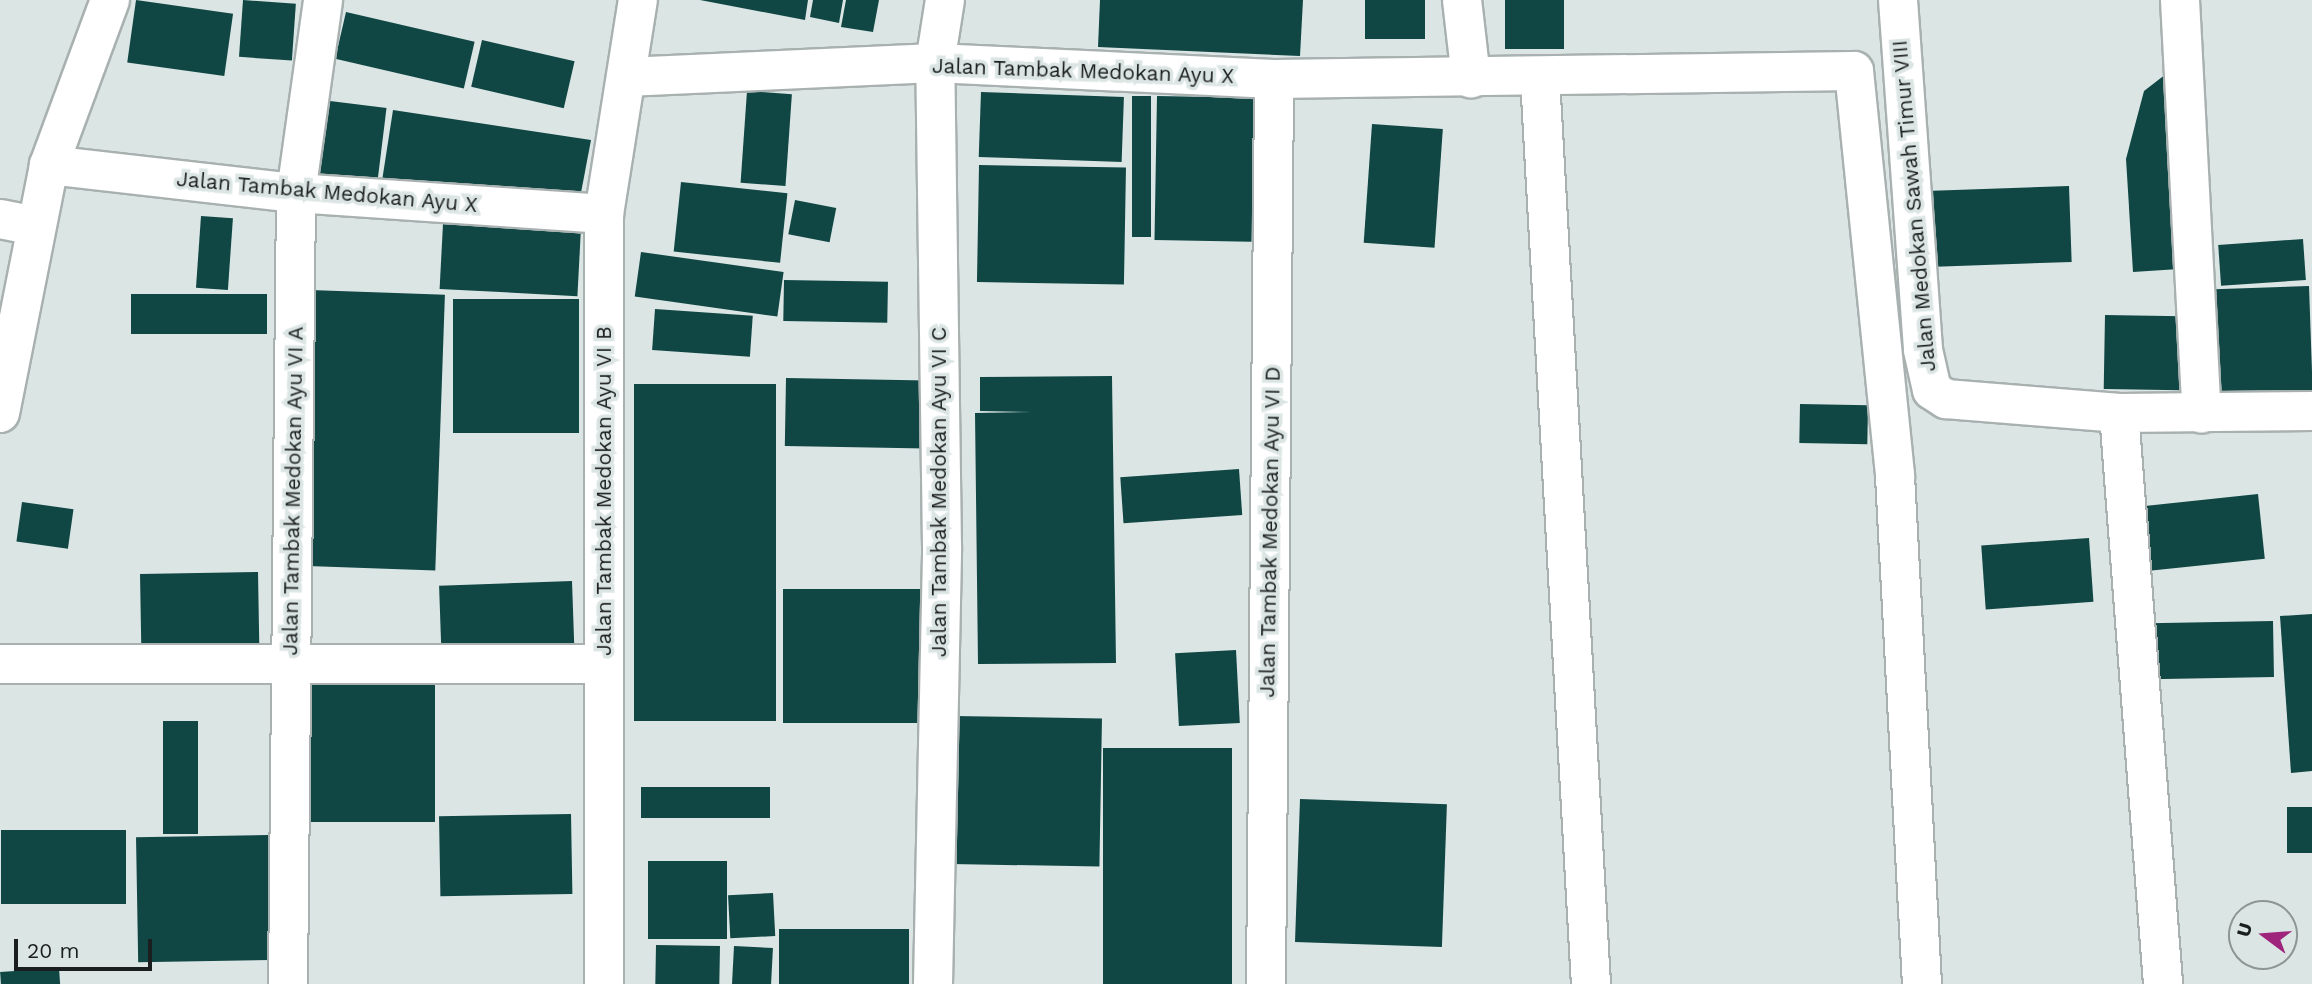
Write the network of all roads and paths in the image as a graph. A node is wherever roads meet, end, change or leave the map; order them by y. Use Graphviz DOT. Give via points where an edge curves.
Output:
graph roads {
  1 [pos="110,0"];
  2 [pos="323,0"];
  3 [pos="638,0"];
  4 [pos="945,0"];
  5 [pos="1462,0"];
  6 [pos="1898,0"];
  7 [pos="2180,0"];
  8 [pos="935,63"];
  9 [pos="626,77"];
  10 [pos="1471,78"];
  11 [pos="1540,78"];
  12 [pos="1274,79"];
  13 [pos="49,165"];
  14 [pos="296,192"];
  15 [pos="604,214"];
  16 [pos="17,223"];
  17 [pos="2312,411"];
  18 [pos="0,413"];
  19 [pos="2119,413"];
  20 [pos="2202,413"];
  21 [pos="292,662"];
  22 [pos="0,664"];
  23 [pos="604,664"];
  24 [pos="288,984"];
  25 [pos="604,984"];
  26 [pos="933,984"];
  27 [pos="1266,984"];
  28 [pos="1591,984"];
  29 [pos="1922,984"];
  30 [pos="2164,984"];
  1 -- 13 [label="street"];
  2 -- 14 [label="street, Jalan Tambak Medokan Ayu VI A"];
  3 -- 9 [label="street, Jalan Tambak Medokan Ayu VI B"];
  4 -- 8 [label="street, Jalan Tambak Medokan Ayu VI C"];
  5 -- 10 [label="street"];
  6 -- 19 [label="street, Jalan Medokan Sawah Timur VIII" via="1928,384 1946,399"];
  7 -- 20 [label="street"];
  8 -- 9 [label="street, Jalan Tambak Medokan Ayu X"];
  8 -- 12 [label="street, Jalan Tambak Medokan Ayu X"];
  8 -- 26 [label="street, Jalan Tambak Medokan Ayu VI C" via="943,547"];
  9 -- 15 [label="street, Jalan Tambak Medokan Ayu VI B"];
  10 -- 11 [label="street, Jalan Tambak Medokan Ayu X"];
  10 -- 12 [label="street, Jalan Tambak Medokan Ayu X"];
  11 -- 28 [label="street"];
  11 -- 29 [label="street, Jalan Tambak Medokan Ayu X" via="1853,71 1895,476"];
  12 -- 27 [label="street, Jalan Tambak Medokan Ayu VI D"];
  13 -- 14 [label="street, Jalan Tambak Medokan Ayu X"];
  13 -- 16 [label="street"];
  14 -- 15 [label="street, Jalan Tambak Medokan Ayu X"];
  14 -- 21 [label="street, Jalan Tambak Medokan Ayu VI A"];
  15 -- 23 [label="street, Jalan Tambak Medokan Ayu VI B"];
  16 -- 18 [label="street"];
  17 -- 20 [label="street, Jalan Medokan Sawah Timur VIII"];
  19 -- 20 [label="street, Jalan Medokan Sawah Timur VIII"];
  19 -- 30 [label="street"];
  21 -- 22 [label="street"];
  21 -- 23 [label="street"];
  21 -- 24 [label="street, Jalan Tambak Medokan Ayu VI A"];
  23 -- 25 [label="street, Jalan Tambak Medokan Ayu VI B"];
}
